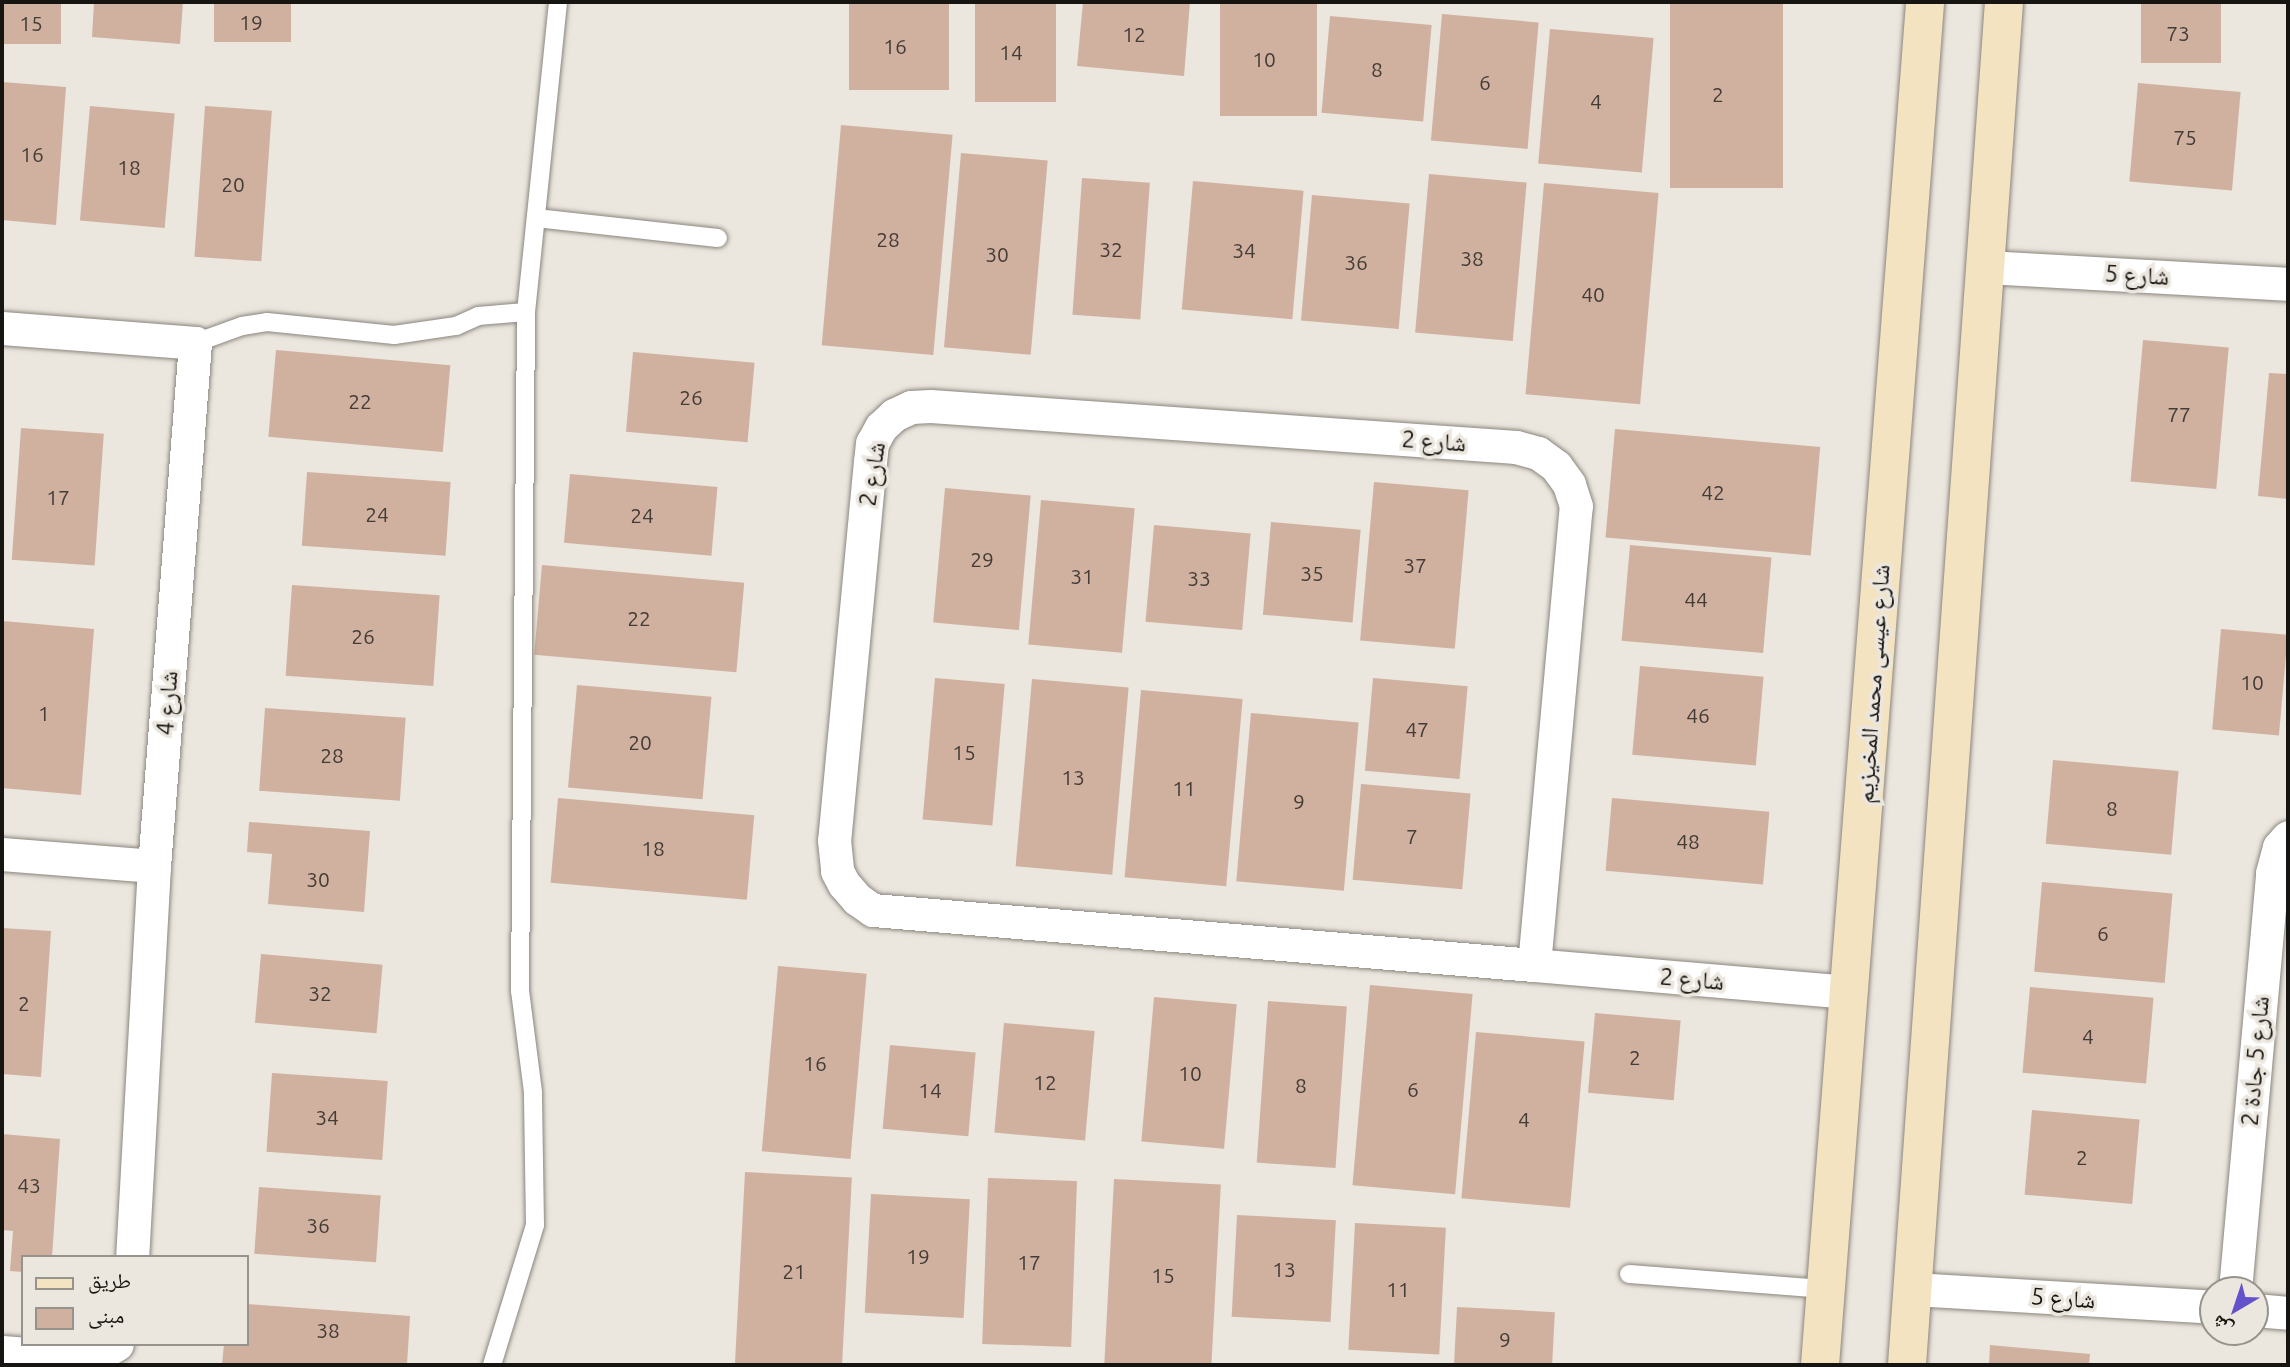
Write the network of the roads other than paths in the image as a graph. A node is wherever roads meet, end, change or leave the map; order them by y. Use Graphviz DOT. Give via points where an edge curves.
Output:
graph roads {
  1 [pos="558,2"];
  2 [pos="1925,2"];
  3 [pos="2004,2"];
  4 [pos="536,218"];
  5 [pos="718,238"];
  6 [pos="1985,267"];
  7 [pos="2288,284"];
  8 [pos="526,312"];
  9 [pos="2,328"];
  10 [pos="195,343"];
  11 [pos="2288,837"];
  12 [pos="2,854"];
  13 [pos="155,866"];
  14 [pos="1534,965"];
  15 [pos="1850,992"];
  16 [pos="132,1255"];
  17 [pos="1629,1274"];
  18 [pos="2236,1276"];
  19 [pos="1826,1289"];
  20 [pos="1913,1289"];
  21 [pos="2199,1306"];
  22 [pos="2269,1311"];
  23 [pos="2288,1313"];
  24 [pos="114,1346"];
  25 [pos="2,1352"];
  26 [pos="492,1365"];
  27 [pos="1820,1365"];
  28 [pos="1907,1365"];
  1 -- 4 [label="lane"];
  2 -- 15 [label="street, شارع عيسى محمد المخيزيم"];
  3 -- 6 [label="street"];
  4 -- 5 [label="lane"];
  4 -- 8 [label="lane"];
  6 -- 7 [label="street, شارع 5"];
  6 -- 20 [label="street"];
  8 -- 10 [label="lane" via="478,316 456,326 394,335 267,322"];
  8 -- 26 [label="lane" via="520,991 533,1092 535,1225"];
  9 -- 10 [label="street"];
  10 -- 13 [label="street, شارع 4"];
  11 -- 18 [label="street, شارع 5 جادة 2" via="2278,847 2272,873"];
  12 -- 13 [label="street"];
  13 -- 16 [label="street, شارع 4"];
  14 -- 14 [label="street, شارع 2" via="1576,506 1569,484 1556,466 1538,453 1516,446 929,406 911,407 881,427 872,443 834,840 837,871 857,899 873,909"];
  14 -- 15 [label="street, شارع 2"];
  15 -- 19 [label="street, شارع عيسى محمد المخيزيم"];
  17 -- 19 [label="lane"];
  19 -- 27 [label="street, شارع عيسى محمد المخيزيم"];
  20 -- 21 [label="street, شارع 5"];
  20 -- 28 [label="street"];
  22 -- 23 [label="street"];
  24 -- 25 [label="street" via="92,1359"];
}
